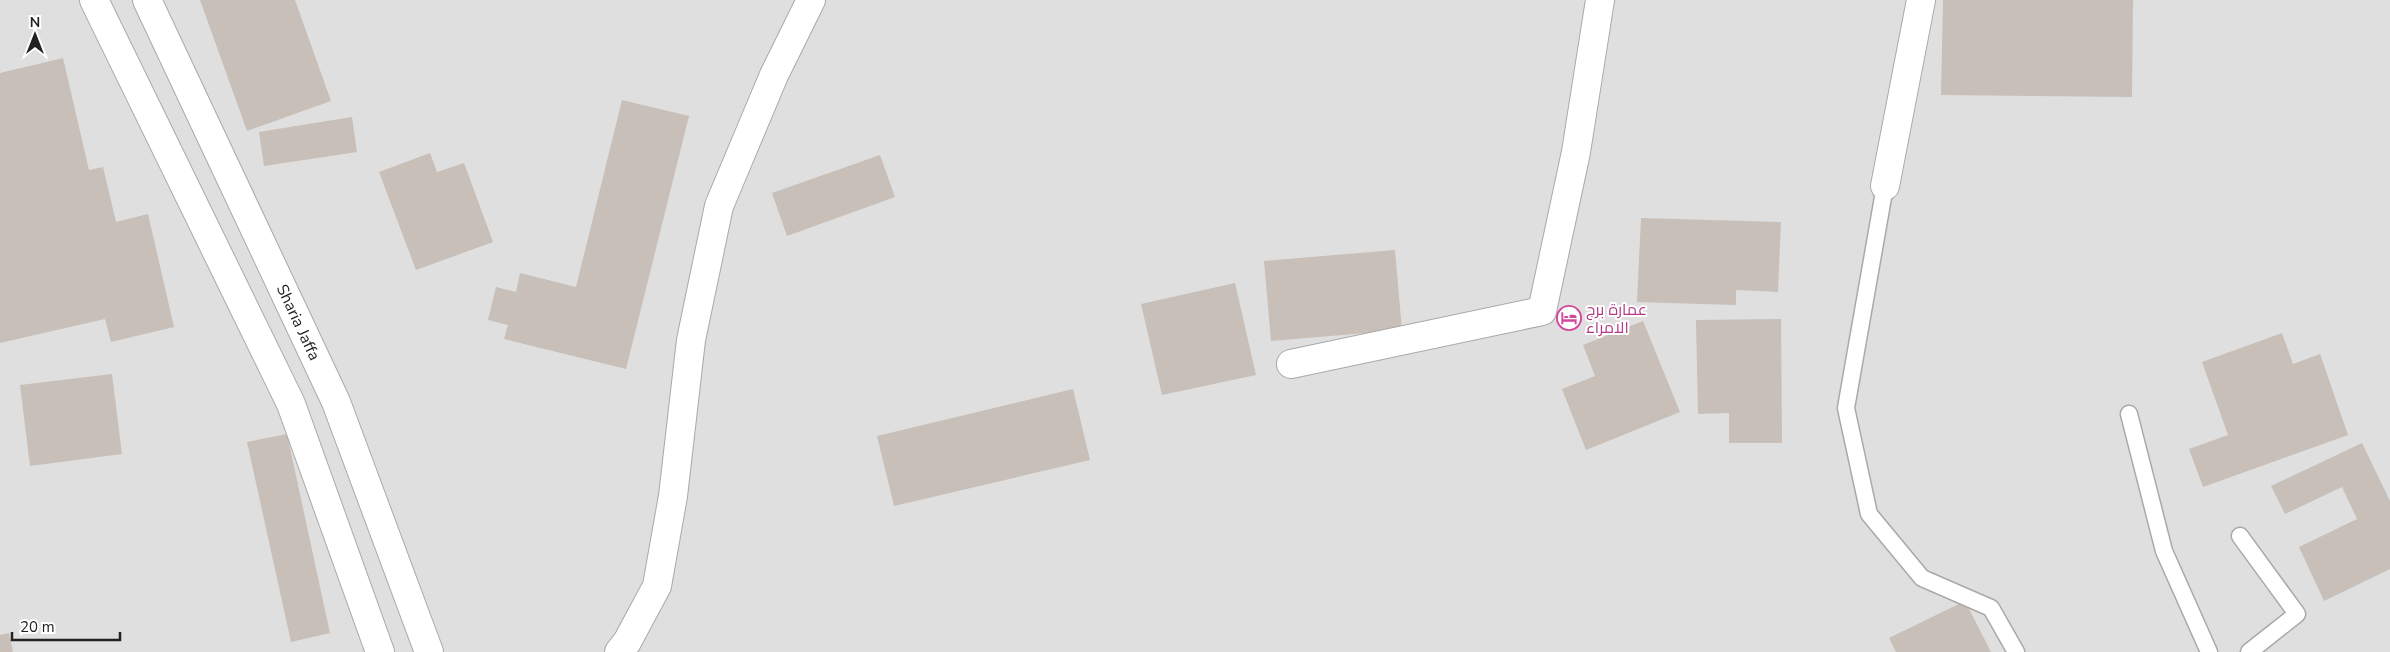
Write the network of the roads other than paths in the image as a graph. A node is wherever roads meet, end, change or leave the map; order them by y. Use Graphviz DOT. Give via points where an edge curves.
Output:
graph roads {
  1 [pos="94,0"];
  2 [pos="148,0"];
  3 [pos="811,0"];
  4 [pos="1600,0"];
  5 [pos="1922,0"];
  6 [pos="1885,186"];
  7 [pos="1292,364"];
  8 [pos="2129,414"];
  9 [pos="2240,536"];
  10 [pos="380,652"];
  11 [pos="429,652"];
  12 [pos="619,652"];
  13 [pos="2016,652"];
  14 [pos="2209,652"];
  15 [pos="2249,652"];
  1 -- 10 [label="street" via="291,404"];
  2 -- 11 [label="street, Sharia Jaffa" via="336,402"];
  3 -- 12 [label="street" via="774,75 718,206 691,340 673,496 658,586 628,642"];
  4 -- 7 [label="street" via="1576,152 1542,311"];
  5 -- 6 [label="street"];
  6 -- 13 [label="lane" via="1846,408 1869,514 1922,578 1991,608"];
  8 -- 14 [label="lane" via="2164,551"];
  9 -- 15 [label="lane" via="2297,614"];
}
